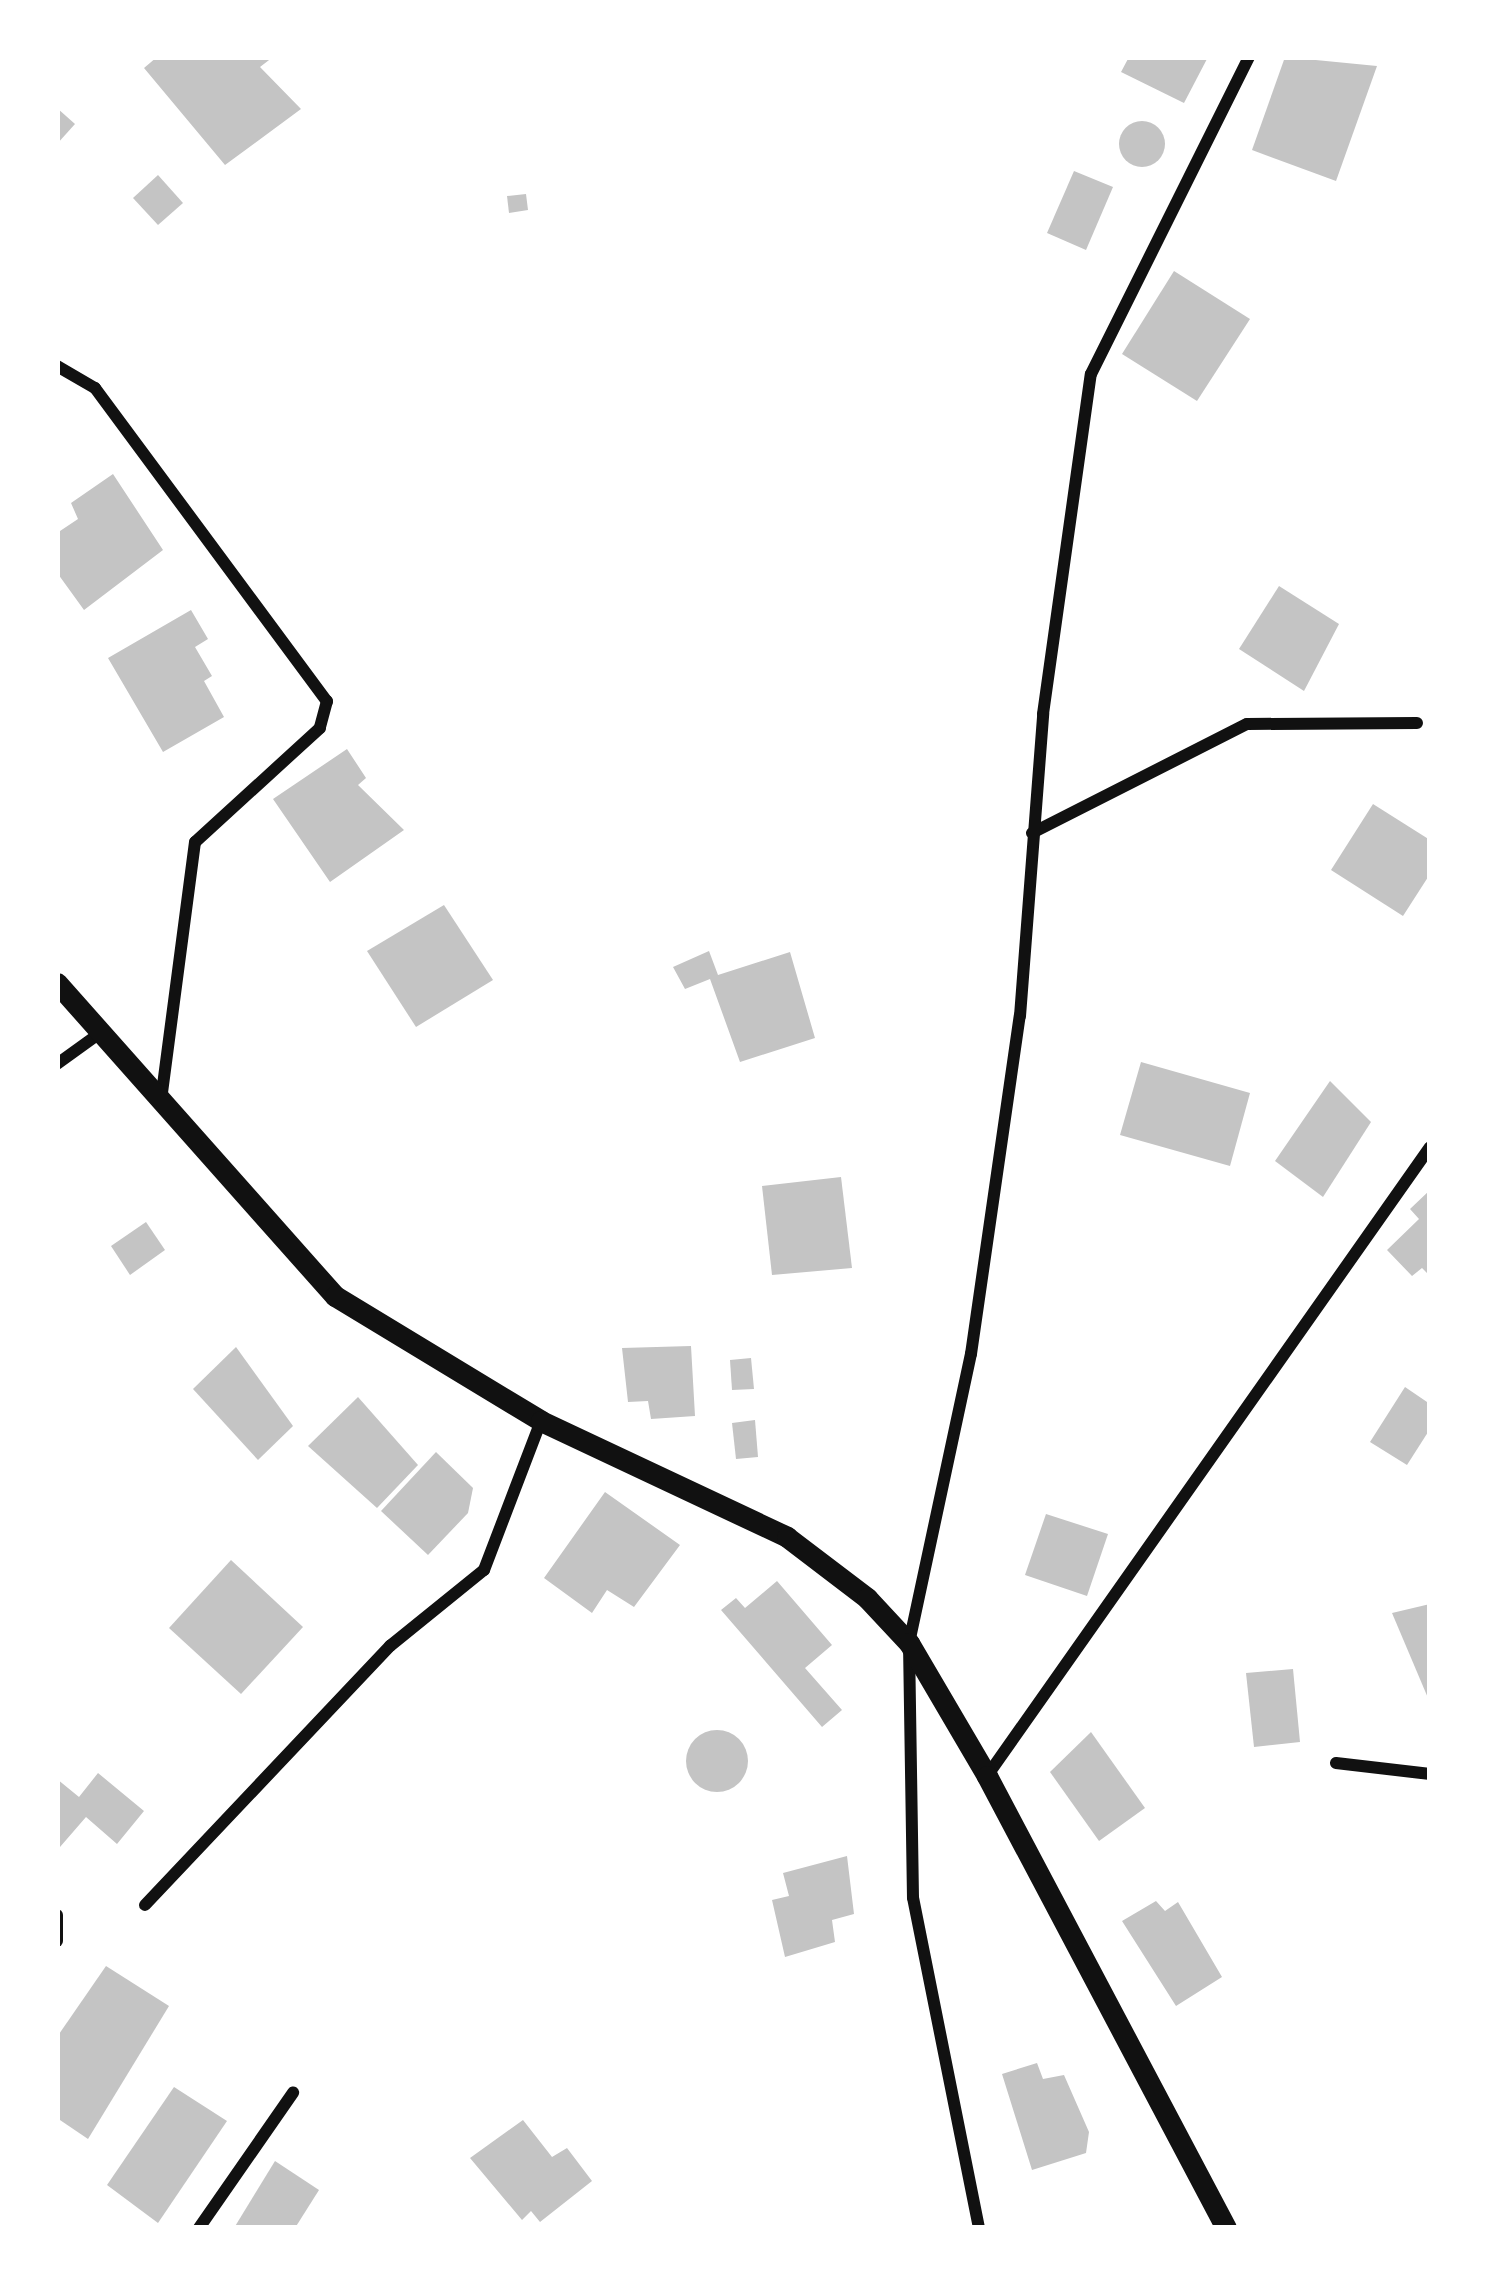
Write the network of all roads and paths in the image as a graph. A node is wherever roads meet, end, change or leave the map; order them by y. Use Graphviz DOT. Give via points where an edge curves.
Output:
graph roads {
  1 [pos="1249,57"];
  2 [pos="57,366"];
  3 [pos="1417,723"];
  4 [pos="1032,833"];
  5 [pos="57,983"];
  6 [pos="100,1033"];
  7 [pos="57,1064"];
  8 [pos="160,1109"];
  9 [pos="1430,1147"];
  10 [pos="541,1421"];
  11 [pos="909,1643"];
  12 [pos="1336,1763"];
  13 [pos="1430,1774"];
  14 [pos="987,1776"];
  15 [pos="145,1905"];
  16 [pos="57,1915"];
  17 [pos="57,1941"];
  18 [pos="293,2093"];
  19 [pos="199,2228"];
  20 [pos="979,2228"];
  21 [pos="1226,2228"];
  1 -- 4 [label="street" via="1091,374"];
  2 -- 8 [label="street" via="95,388 327,701 320,728 195,842"];
  3 -- 4 [label="street" via="1247,724"];
  4 -- 11 [label="street" via="1020,1016 971,1354"];
  5 -- 6 [label="street"];
  6 -- 7 [label="street"];
  6 -- 8 [label="street"];
  8 -- 10 [label="street" via="335,1296"];
  9 -- 14 [label="street"];
  10 -- 11 [label="street" via="787,1537"];
  10 -- 15 [label="street" via="484,1570 390,1646"];
  11 -- 14 [label="street"];
  11 -- 20 [label="street" via="913,1898"];
  12 -- 13 [label="street"];
  14 -- 21 [label="street"];
  16 -- 17 [label="street"];
  18 -- 19 [label="street"];
}
